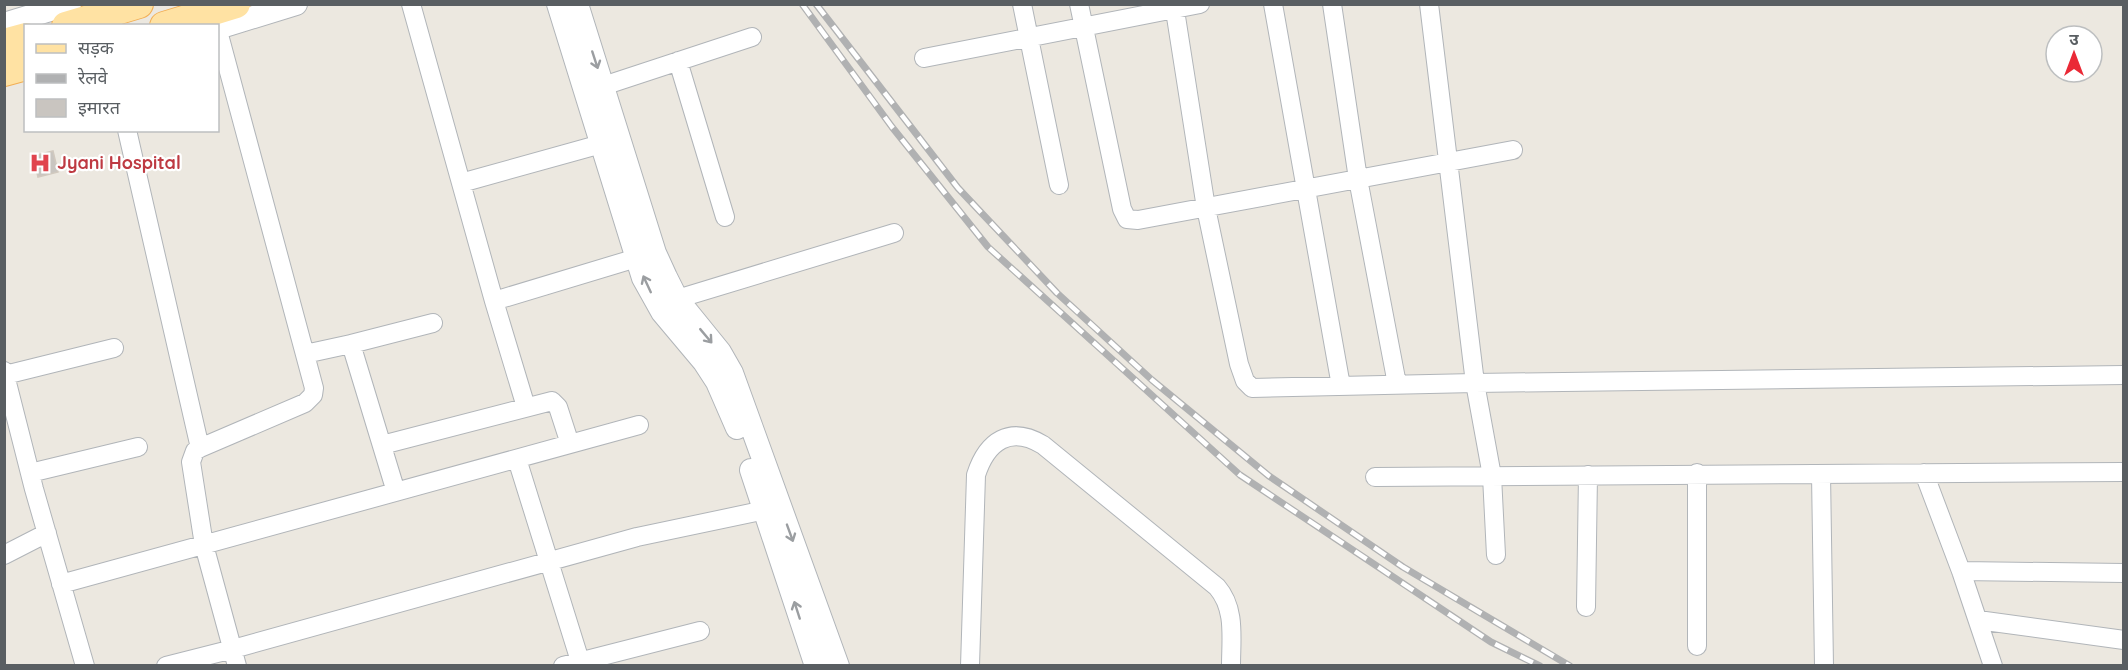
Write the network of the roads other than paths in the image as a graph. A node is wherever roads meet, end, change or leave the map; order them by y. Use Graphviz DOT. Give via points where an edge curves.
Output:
graph roads {
  1 [pos="70,4"];
  2 [pos="139,4"];
  3 [pos="236,4"];
  4 [pos="296,4"];
  5 [pos="411,4"];
  6 [pos="1022,4"];
  7 [pos="1080,4"];
  8 [pos="1200,4"];
  9 [pos="1273,4"];
  10 [pos="1332,4"];
  11 [pos="1429,4"];
  12 [pos="564,5"];
  13 [pos="1175,7"];
  14 [pos="48,24"];
  15 [pos="73,24"];
  16 [pos="171,24"];
  17 [pos="1084,27"];
  18 [pos="219,30"];
  19 [pos="219,34"];
  20 [pos="752,37"];
  21 [pos="1029,38"];
  22 [pos="24,46"];
  23 [pos="12,57"];
  24 [pos="924,58"];
  25 [pos="678,61"];
  26 [pos="594,89"];
  27 [pos="127,132"];
  28 [pos="611,142"];
  29 [pos="1513,150"];
  30 [pos="1449,162"];
  31 [pos="1358,179"];
  32 [pos="461,183"];
  33 [pos="1059,185"];
  34 [pos="1304,189"];
  35 [pos="1206,208"];
  36 [pos="725,217"];
  37 [pos="894,232"];
  38 [pos="646,256"];
  39 [pos="677,299"];
  40 [pos="494,301"];
  41 [pos="433,324"];
  42 [pos="351,344"];
  43 [pos="114,348"];
  44 [pos="304,354"];
  45 [pos="5,373"];
  46 [pos="2124,375"];
  47 [pos="1475,383"];
  48 [pos="1397,384"];
  49 [pos="1341,386"];
  50 [pos="526,407"];
  51 [pos="639,425"];
  52 [pos="570,444"];
  53 [pos="382,445"];
  54 [pos="138,447"];
  55 [pos="200,448"];
  56 [pos="517,459"];
  57 [pos="2124,472"];
  58 [pos="30,473"];
  59 [pos="1697,473"];
  60 [pos="1924,473"];
  61 [pos="1821,474"];
  62 [pos="1588,475"];
  63 [pos="1492,476"];
  64 [pos="1375,477"];
  65 [pos="396,492"];
  66 [pos="772,509"];
  67 [pos="47,533"];
  68 [pos="204,544"];
  69 [pos="4,555"];
  70 [pos="1496,555"];
  71 [pos="548,560"];
  72 [pos="1961,571"];
  73 [pos="2124,573"];
  74 [pos="62,584"];
  75 [pos="1586,607"];
  76 [pos="1978,620"];
  77 [pos="700,632"];
  78 [pos="2124,640"];
  79 [pos="1697,646"];
  80 [pos="235,657"];
  81 [pos="571,663"];
  82 [pos="828,664"];
  83 [pos="85,666"];
  84 [pos="166,666"];
  85 [pos="970,666"];
  86 [pos="1231,666"];
  87 [pos="1824,666"];
  88 [pos="1993,666"];
  1 -- 14 [label="street"];
  2 -- 15 [label="main road"];
  3 -- 16 [label="main road"];
  4 -- 18 [label="street"];
  5 -- 32 [label="street"];
  6 -- 21 [label="street"];
  7 -- 17 [label="street"];
  8 -- 13 [label="street"];
  9 -- 34 [label="street"];
  10 -- 31 [label="street"];
  11 -- 30 [label="street"];
  12 -- 26 [label="street"];
  13 -- 17 [label="street"];
  13 -- 35 [label="street"];
  17 -- 21 [label="street"];
  17 -- 35 [label="street" via="1127,219"];
  19 -- 44 [label="street"];
  20 -- 25 [label="street"];
  21 -- 24 [label="street"];
  21 -- 33 [label="street"];
  22 -- 23 [label="street"];
  25 -- 26 [label="street"];
  25 -- 36 [label="street"];
  26 -- 28 [label="street"];
  27 -- 55 [label="street"];
  28 -- 32 [label="street"];
  28 -- 38 [label="street"];
  29 -- 30 [label="street"];
  30 -- 31 [label="street"];
  30 -- 47 [label="street"];
  31 -- 34 [label="street"];
  31 -- 48 [label="street"];
  32 -- 40 [label="street"];
  34 -- 35 [label="street"];
  34 -- 49 [label="street"];
  35 -- 49 [label="street" via="1239,364 1248,386"];
  37 -- 39 [label="street"];
  38 -- 39 [label="street"];
  38 -- 40 [label="street"];
  66 -- 38 [label="street, one-way" via="717,382 662,312 643,278"];
  39 -- 66 [label="street, one-way" via="732,373"];
  40 -- 50 [label="street"];
  41 -- 42 [label="street"];
  42 -- 44 [label="street"];
  42 -- 53 [label="street"];
  43 -- 45 [label="street"];
  44 -- 55 [label="street" via="314,388 305,403"];
  45 -- 58 [label="street"];
  46 -- 47 [label="street"];
  47 -- 48 [label="street"];
  47 -- 63 [label="street"];
  48 -- 49 [label="street"];
  50 -- 52 [label="street" via="547,401 556,404"];
  50 -- 53 [label="street"];
  51 -- 52 [label="street"];
  52 -- 56 [label="street"];
  53 -- 65 [label="street"];
  54 -- 58 [label="street"];
  55 -- 68 [label="street" via="191,462"];
  56 -- 65 [label="street"];
  56 -- 71 [label="street"];
  57 -- 60 [label="street"];
  58 -- 67 [label="street"];
  59 -- 61 [label="street"];
  59 -- 62 [label="street"];
  59 -- 79 [label="street"];
  60 -- 61 [label="street"];
  60 -- 72 [label="street"];
  61 -- 87 [label="street"];
  62 -- 63 [label="street"];
  62 -- 75 [label="street"];
  63 -- 64 [label="street"];
  63 -- 70 [label="street"];
  65 -- 68 [label="street"];
  66 -- 71 [label="street"];
  66 -- 82 [label="street"];
  67 -- 69 [label="street"];
  67 -- 74 [label="street"];
  68 -- 74 [label="street"];
  68 -- 80 [label="street"];
  71 -- 80 [label="street"];
  71 -- 81 [label="street"];
  72 -- 73 [label="street"];
  72 -- 76 [label="street"];
  74 -- 83 [label="street"];
  76 -- 78 [label="street"];
  76 -- 88 [label="street"];
  77 -- 81 [label="street"];
  80 -- 84 [label="street"];
  85 -- 86 [label="street" via="976,475 994,445 1021,435 1043,445 1222,592 1230,611"];
}
